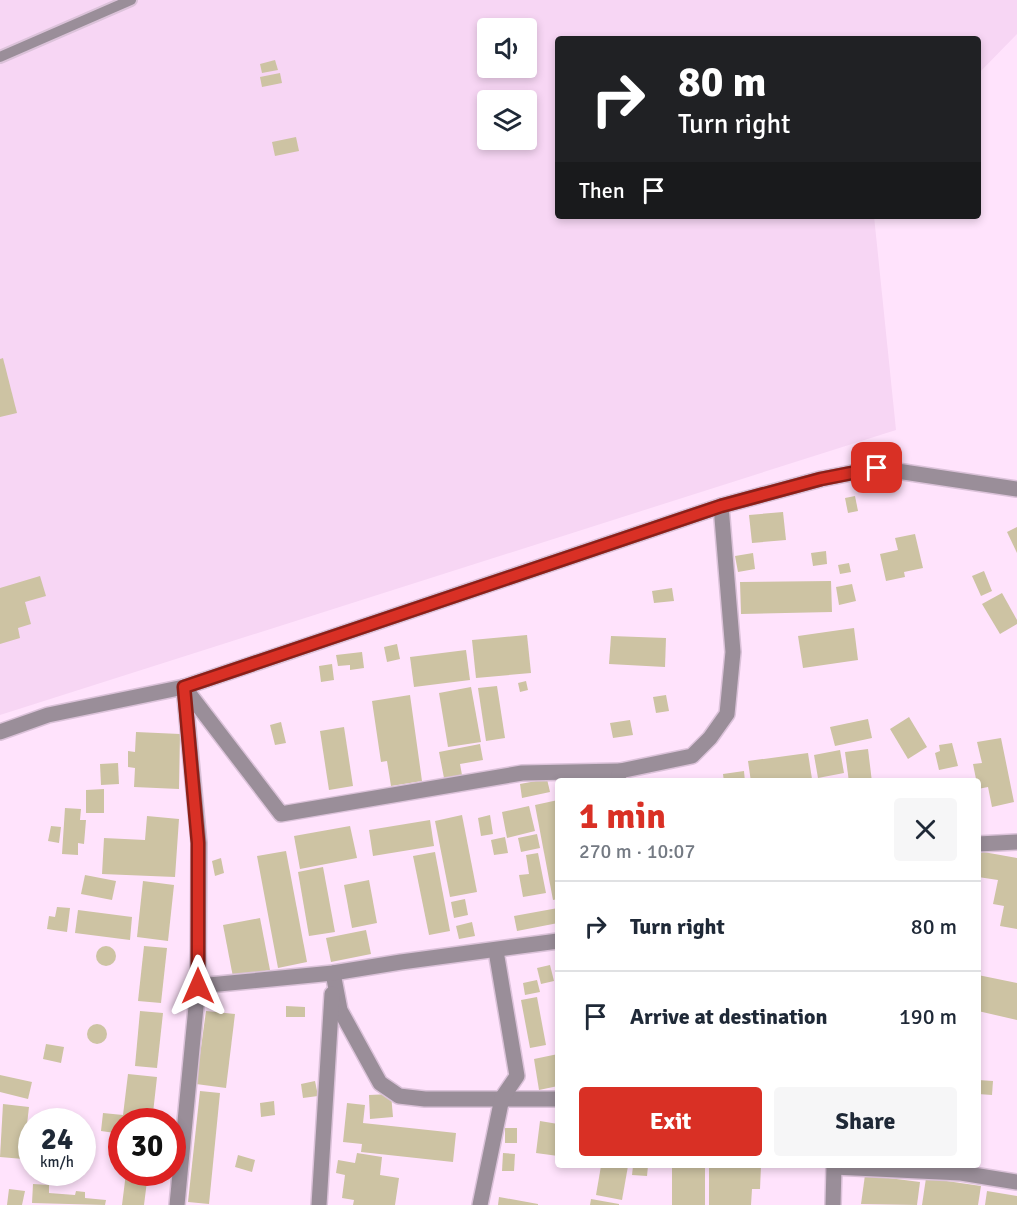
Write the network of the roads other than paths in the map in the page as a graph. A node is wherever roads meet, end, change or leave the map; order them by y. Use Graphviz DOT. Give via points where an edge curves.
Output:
graph roads {
  1 [pos="131,0"];
  2 [pos="0,57"];
  3 [pos="1017,489"];
  4 [pos="721,506"];
  5 [pos="184,687"];
  6 [pos="0,732"];
  7 [pos="619,776"];
  8 [pos="1017,842"];
  9 [pos="981,844"];
  10 [pos="555,941"];
  11 [pos="496,951"];
  12 [pos="333,974"];
  13 [pos="198,986"];
  14 [pos="502,1098"];
  15 [pos="555,1099"];
  16 [pos="834,1168"];
  17 [pos="870,1168"];
  18 [pos="1017,1182"];
  19 [pos="177,1205"];
  20 [pos="319,1205"];
  21 [pos="480,1205"];
  22 [pos="833,1205"];
  1 -- 2 [label="lane"];
  3 -- 4 [label="street" via="877,468"];
  4 -- 5 [label="street"];
  4 -- 7 [label="street" via="734,652 726,714 692,756"];
  5 -- 6 [label="street" via="48,715"];
  5 -- 7 [label="street" via="281,814 522,773"];
  5 -- 13 [label="street" via="198,843"];
  8 -- 9 [label="street"];
  10 -- 11 [label="street"];
  11 -- 12 [label="street"];
  11 -- 14 [label="street" via="517,1076"];
  12 -- 13 [label="street"];
  12 -- 14 [label="street" via="340,1011 380,1083 399,1096"];
  12 -- 20 [label="street"];
  13 -- 19 [label="street"];
  14 -- 15 [label="street"];
  14 -- 21 [label="street"];
  16 -- 22 [label="street"];
  17 -- 18 [label="street" via="961,1173"];
}
